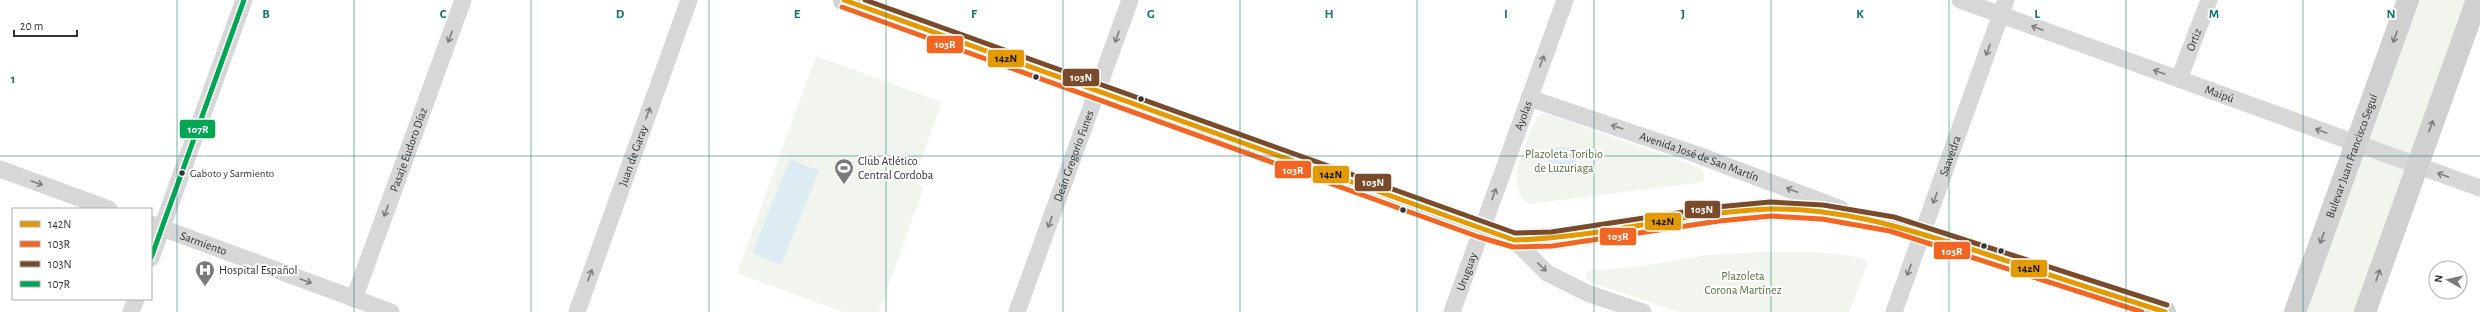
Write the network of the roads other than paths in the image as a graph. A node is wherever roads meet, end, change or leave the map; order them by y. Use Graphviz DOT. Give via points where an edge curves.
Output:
graph roads {
  1 [pos="244,0"];
  2 [pos="463,0"];
  3 [pos="689,0"];
  4 [pos="844,0"];
  5 [pos="1130,0"];
  6 [pos="1565,0"];
  7 [pos="1960,0"];
  8 [pos="2209,0"];
  9 [pos="2408,0"];
  10 [pos="2477,0"];
  11 [pos="2003,8"];
  12 [pos="2178,79"];
  13 [pos="1097,93"];
  14 [pos="1529,98"];
  15 [pos="2356,143"];
  16 [pos="2417,165"];
  17 [pos="0,169"];
  18 [pos="2480,188"];
  19 [pos="106,208"];
  20 [pos="1868,219"];
  21 [pos="157,226"];
  22 [pos="1481,230"];
  23 [pos="1922,233"];
  24 [pos="1514,240"];
  25 [pos="152,253"];
  26 [pos="354,299"];
  27 [pos="136,300"];
  28 [pos="131,312"];
  29 [pos="391,312"];
  30 [pos="577,312"];
  31 [pos="1017,312"];
  32 [pos="1452,312"];
  33 [pos="1643,312"];
  34 [pos="1894,312"];
  35 [pos="2165,312"];
  36 [pos="2295,312"];
  37 [pos="2366,312"];
  1 -- 21 [label="street"];
  2 -- 26 [label="street, Pasaje Eudoro Díaz, one-way"];
  30 -- 3 [label="street, Juan de Garay, one-way"];
  4 -- 13 [label="main road, Avenida José de San Martín"];
  5 -- 13 [label="street, Deán Gregorio Funes, one-way"];
  14 -- 6 [label="street, Ayolas, one-way"];
  7 -- 11 [label="street, Maipú"];
  8 -- 12 [label="street, Ortiz"];
  9 -- 15 [label="main road, Bulevar Juan Francisco Seguí, one-way"];
  16 -- 10 [label="main road, one-way"];
  12 -- 11 [label="street, Maipú, one-way"];
  11 -- 23 [label="street, Saavedra, one-way"];
  15 -- 12 [label="street, Maipú, one-way"];
  13 -- 22 [label="main road, Avenida José de San Martín"];
  13 -- 31 [label="street, Deán Gregorio Funes, one-way"];
  20 -- 14 [label="street, Avenida José de San Martín, one-way" via="1698,155"];
  22 -- 14 [label="street, Ayolas, one-way"];
  15 -- 16 [label="street, Maipú"];
  15 -- 36 [label="main road, Bulevar Juan Francisco Seguí, one-way"];
  18 -- 16 [label="street, Maipú, one-way"];
  37 -- 16 [label="main road, one-way"];
  17 -- 19 [label="street, one-way"];
  20 -- 23 [label="main road, Avenida José de San Martín"];
  20 -- 24 [label="main road, Avenida José de San Martín" via="1823,212 1771,209 1718,214 1567,238"];
  21 -- 25 [label="street"];
  21 -- 26 [label="street, Sarmiento, one-way"];
  22 -- 24 [label="main road, Avenida José de San Martín"];
  22 -- 32 [label="street, Uruguay"];
  23 -- 34 [label="street, Saavedra, one-way"];
  23 -- 35 [label="main road, Avenida José de San Martín"];
  24 -- 33 [label="street, Avenida José de San Martín, one-way" via="1547,273 1587,293"];
  26 -- 29 [label="street, Sarmiento"];
  27 -- 28 [label="street"];
}
